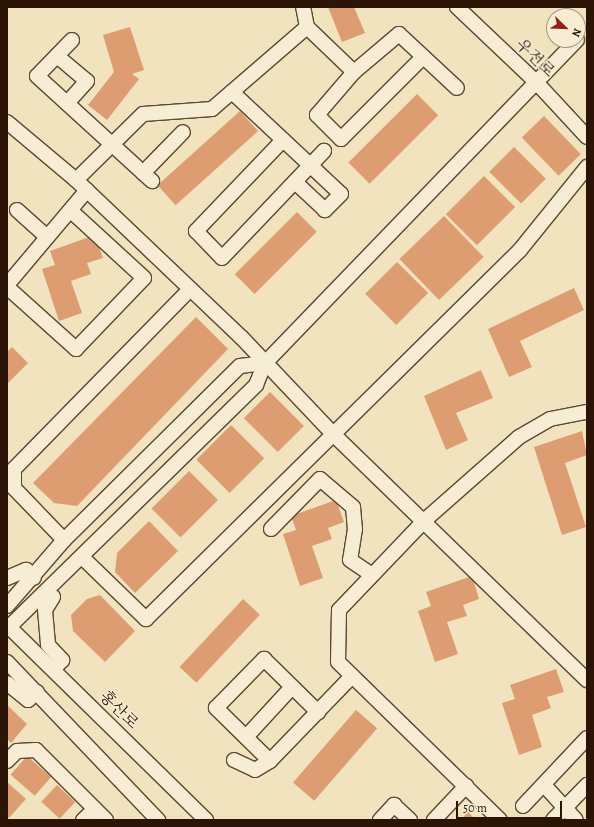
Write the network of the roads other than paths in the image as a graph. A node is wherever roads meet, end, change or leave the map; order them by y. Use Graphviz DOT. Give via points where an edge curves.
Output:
graph roads {
  1 [pos="303,7"];
  2 [pos="457,7"];
  3 [pos="307,27"];
  4 [pos="72,40"];
  5 [pos="570,48"];
  6 [pos="57,56"];
  7 [pos="423,57"];
  8 [pos="354,72"];
  9 [pos="536,82"];
  10 [pos="457,88"];
  11 [pos="232,92"];
  12 [pos="67,103"];
  13 [pos="7,122"];
  14 [pos="183,132"];
  15 [pos="587,137"];
  16 [pos="283,140"];
  17 [pos="112,144"];
  18 [pos="324,151"];
  19 [pos="310,166"];
  20 [pos="587,166"];
  21 [pos="76,180"];
  22 [pos="296,183"];
  23 [pos="87,190"];
  24 [pos="17,210"];
  25 [pos="70,210"];
  26 [pos="47,237"];
  27 [pos="7,286"];
  28 [pos="189,290"];
  29 [pos="266,363"];
  30 [pos="587,412"];
  31 [pos="332,433"];
  32 [pos="425,520"];
  33 [pos="271,529"];
  34 [pos="64,540"];
  35 [pos="83,558"];
  36 [pos="371,574"];
  37 [pos="7,578"];
  38 [pos="34,578"];
  39 [pos="47,592"];
  40 [pos="7,606"];
  41 [pos="8,627"];
  42 [pos="7,662"];
  43 [pos="54,669"];
  44 [pos="352,676"];
  45 [pos="587,680"];
  46 [pos="7,683"];
  47 [pos="292,687"];
  48 [pos="37,692"];
  49 [pos="318,712"];
  50 [pos="246,737"];
  51 [pos="587,738"];
  52 [pos="234,760"];
  53 [pos="7,761"];
  54 [pos="270,761"];
  55 [pos="544,785"];
  56 [pos="587,785"];
  57 [pos="466,786"];
  58 [pos="523,806"];
  59 [pos="564,808"];
  60 [pos="94,809"];
  61 [pos="83,820"];
  62 [pos="106,820"];
  63 [pos="158,820"];
  64 [pos="206,820"];
  65 [pos="380,820"];
  66 [pos="410,820"];
  67 [pos="434,820"];
  68 [pos="500,820"];
  69 [pos="553,820"];
  70 [pos="576,820"];
  1 -- 3 [label="street"];
  2 -- 9 [label="street, 우전로"];
  3 -- 8 [label="street"];
  3 -- 11 [label="street"];
  4 -- 6 [label="street"];
  5 -- 9 [label="street"];
  6 -- 12 [label="street" via="37,76"];
  6 -- 12 [label="street" via="87,81"];
  7 -- 8 [label="street" via="399,34"];
  7 -- 8 [label="street" via="341,139 317,115"];
  7 -- 10 [label="street"];
  9 -- 15 [label="street, 우전로"];
  9 -- 29 [label="street"];
  11 -- 16 [label="street"];
  11 -- 17 [label="street" via="212,109 143,114"];
  12 -- 17 [label="street"];
  13 -- 21 [label="street"];
  14 -- 17 [label="street" via="147,177"];
  16 -- 19 [label="street"];
  16 -- 22 [label="street" via="196,231 222,258"];
  17 -- 21 [label="street"];
  18 -- 19 [label="street"];
  19 -- 22 [label="street"];
  19 -- 22 [label="street" via="340,194 325,210"];
  20 -- 31 [label="street" via="520,250"];
  21 -- 23 [label="street"];
  23 -- 25 [label="street"];
  23 -- 28 [label="street"];
  24 -- 26 [label="street"];
  25 -- 26 [label="street"];
  25 -- 27 [label="street" via="144,278 76,349"];
  26 -- 27 [label="street"];
  28 -- 29 [label="street"];
  28 -- 34 [label="street" via="14,468 14,488"];
  29 -- 31 [label="street"];
  29 -- 34 [label="street" via="240,366"];
  29 -- 35 [label="street" via="256,385"];
  30 -- 32 [label="street" via="550,419 519,437"];
  31 -- 32 [label="street"];
  31 -- 35 [label="street" via="146,619"];
  32 -- 36 [label="street"];
  32 -- 45 [label="street"];
  33 -- 36 [label="street" via="320,480 353,507 355,529 350,560"];
  34 -- 38 [label="street"];
  35 -- 39 [label="street"];
  36 -- 44 [label="street" via="339,610 338,662"];
  37 -- 38 [label="street" via="26,570"];
  38 -- 40 [label="street"];
  39 -- 41 [label="street"];
  39 -- 43 [label="street" via="53,597 45,610 48,645 62,660"];
  41 -- 43 [label="street, 홍산로"];
  42 -- 48 [label="street"];
  43 -- 64 [label="street, 홍산로"];
  44 -- 49 [label="street"];
  44 -- 57 [label="street"];
  46 -- 48 [label="street" via="28,700"];
  47 -- 49 [label="street"];
  47 -- 50 [label="street"];
  47 -- 50 [label="street" via="264,659 216,708"];
  48 -- 63 [label="street"];
  49 -- 54 [label="street"];
  50 -- 54 [label="street"];
  51 -- 55 [label="street"];
  52 -- 54 [label="street" via="255,770"];
  53 -- 60 [label="street" via="17,751 36,750"];
  55 -- 58 [label="street"];
  55 -- 59 [label="street"];
  56 -- 59 [label="street"];
  57 -- 67 [label="street"];
  57 -- 68 [label="street"];
  59 -- 69 [label="street"];
  59 -- 70 [label="street"];
  60 -- 61 [label="street"];
  60 -- 62 [label="street"];
  65 -- 66 [label="street" via="394,805"];
}
